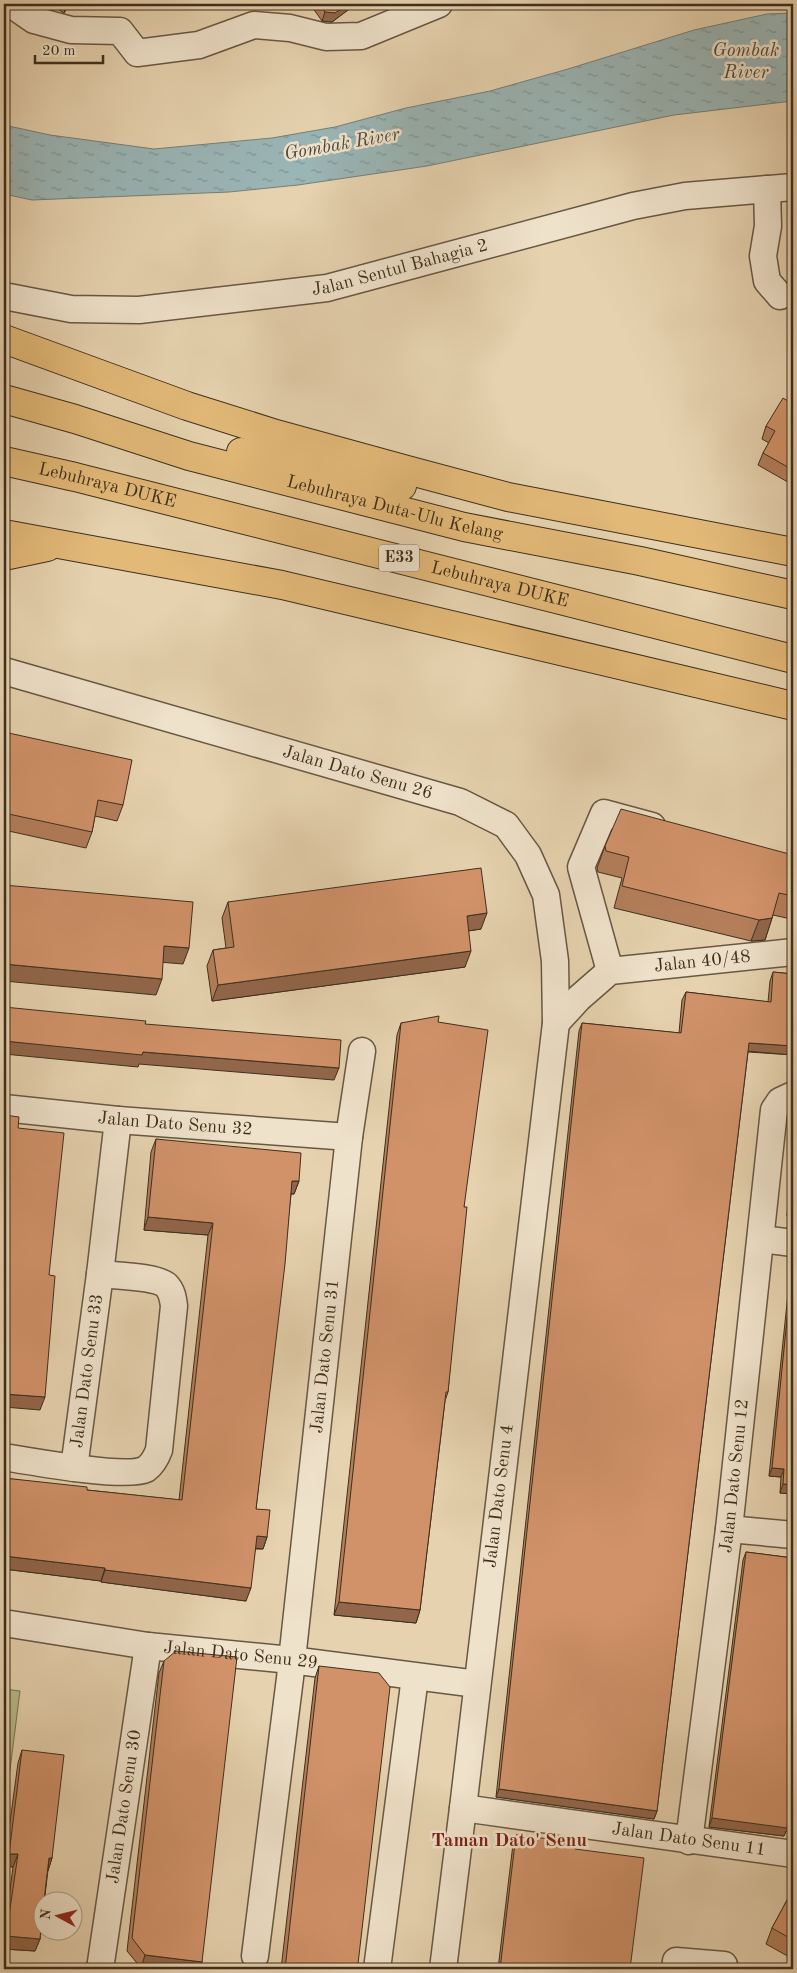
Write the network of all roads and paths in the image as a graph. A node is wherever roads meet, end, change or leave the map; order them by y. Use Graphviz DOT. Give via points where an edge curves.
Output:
graph roads {
  1 [pos="11,4"];
  2 [pos="439,4"];
  3 [pos="793,188"];
  4 [pos="767,189"];
  5 [pos="4,296"];
  6 [pos="780,296"];
  7 [pos="4,339"];
  8 [pos="4,399"];
  9 [pos="271,457"];
  10 [pos="4,461"];
  11 [pos="4,534"];
  12 [pos="59,544"];
  13 [pos="793,552"];
  14 [pos="4,556"];
  15 [pos="793,595"];
  16 [pos="793,659"];
  17 [pos="4,671"];
  18 [pos="793,706"];
  19 [pos="671,831"];
  20 [pos="793,952"];
  21 [pos="610,972"];
  22 [pos="556,1022"];
  23 [pos="362,1052"];
  24 [pos="784,1102"];
  25 [pos="4,1108"];
  26 [pos="118,1120"];
  27 [pos="349,1137"];
  28 [pos="761,1239"];
  29 [pos="793,1243"];
  30 [pos="100,1274"];
  31 [pos="4,1457"];
  32 [pos="74,1468"];
  33 [pos="729,1529"];
  34 [pos="793,1536"];
  35 [pos="4,1623"];
  36 [pos="148,1646"];
  37 [pos="291,1660"];
  38 [pos="415,1677"];
  39 [pos="477,1684"];
  40 [pos="464,1808"];
  41 [pos="688,1841"];
  42 [pos="793,1854"];
  43 [pos="255,1956"];
  44 [pos="724,1965"];
  45 [pos="100,1969"];
  46 [pos="377,1969"];
  47 [pos="443,1969"];
  48 [pos="675,1969"];
  1 -- 2 [label="street" via="34,20 71,30 120,31 137,53 199,45 254,25 290,28 326,37 361,36"];
  3 -- 4 [label="street, Jalan Sentul Bahagia 2"];
  4 -- 5 [label="street, Jalan Sentul Bahagia 2" via="685,196 633,206 327,288 139,310 71,308"];
  4 -- 6 [label="street" via="768,226 763,256 767,281"];
  7 -- 9 [label="highway" via="187,406"];
  8 -- 9 [label="highway" via="75,419"];
  9 -- 13 [label="highway" via="508,497"];
  9 -- 15 [label="highway, Lebuhraya Duta-Ulu Kelang" via="464,527"];
  10 -- 16 [label="highway, Lebuhraya DUKE / E33" via="94,481"];
  11 -- 12 [label="highway"];
  12 -- 14 [label="highway"];
  12 -- 18 [label="highway" via="282,585"];
  17 -- 22 [label="street, Jalan Dato Senu 26" via="408,786 460,802 506,824 528,855 546,895 555,961"];
  19 -- 21 [label="street" via="604,813 581,866"];
  20 -- 21 [label="street, Jalan 40/48"];
  21 -- 22 [label="street"];
  22 -- 39 [label="street, Jalan Dato Senu 4"];
  23 -- 27 [label="street, Jalan Dato Senu 31"];
  24 -- 28 [label="street, Jalan Dato Senu 12"];
  25 -- 26 [label="street, Jalan Dato Senu 32"];
  26 -- 27 [label="street, Jalan Dato Senu 32"];
  26 -- 30 [label="street, Jalan Dato Senu 33"];
  27 -- 37 [label="street, Jalan Dato Senu 31"];
  28 -- 29 [label="street"];
  28 -- 33 [label="street, Jalan Dato Senu 12"];
  30 -- 32 [label="street, Jalan Dato Senu 33"];
  30 -- 32 [label="street, Jalan Dato Senu 33" via="154,1280 165,1284 173,1294 159,1450 154,1462 145,1470"];
  31 -- 32 [label="street"];
  33 -- 34 [label="street"];
  33 -- 41 [label="street, Jalan Dato Senu 12"];
  35 -- 36 [label="street, Jalan Dato Senu 29"];
  36 -- 37 [label="street, Jalan Dato Senu 29"];
  36 -- 45 [label="street, Jalan Dato Senu 30"];
  37 -- 38 [label="street, Jalan Dato Senu 29"];
  37 -- 43 [label="street, Jalan Dato Senu 31"];
  38 -- 39 [label="street, Jalan Dato Senu 29"];
  38 -- 46 [label="street"];
  39 -- 40 [label="street, Jalan Dato Senu 4"];
  40 -- 41 [label="street, Jalan Dato Senu 11"];
  40 -- 47 [label="street, Jalan Dato Senu 4"];
  41 -- 42 [label="street, Jalan Dato Senu 11"];
  44 -- 48 [label="street" via="676,1961"];
}
